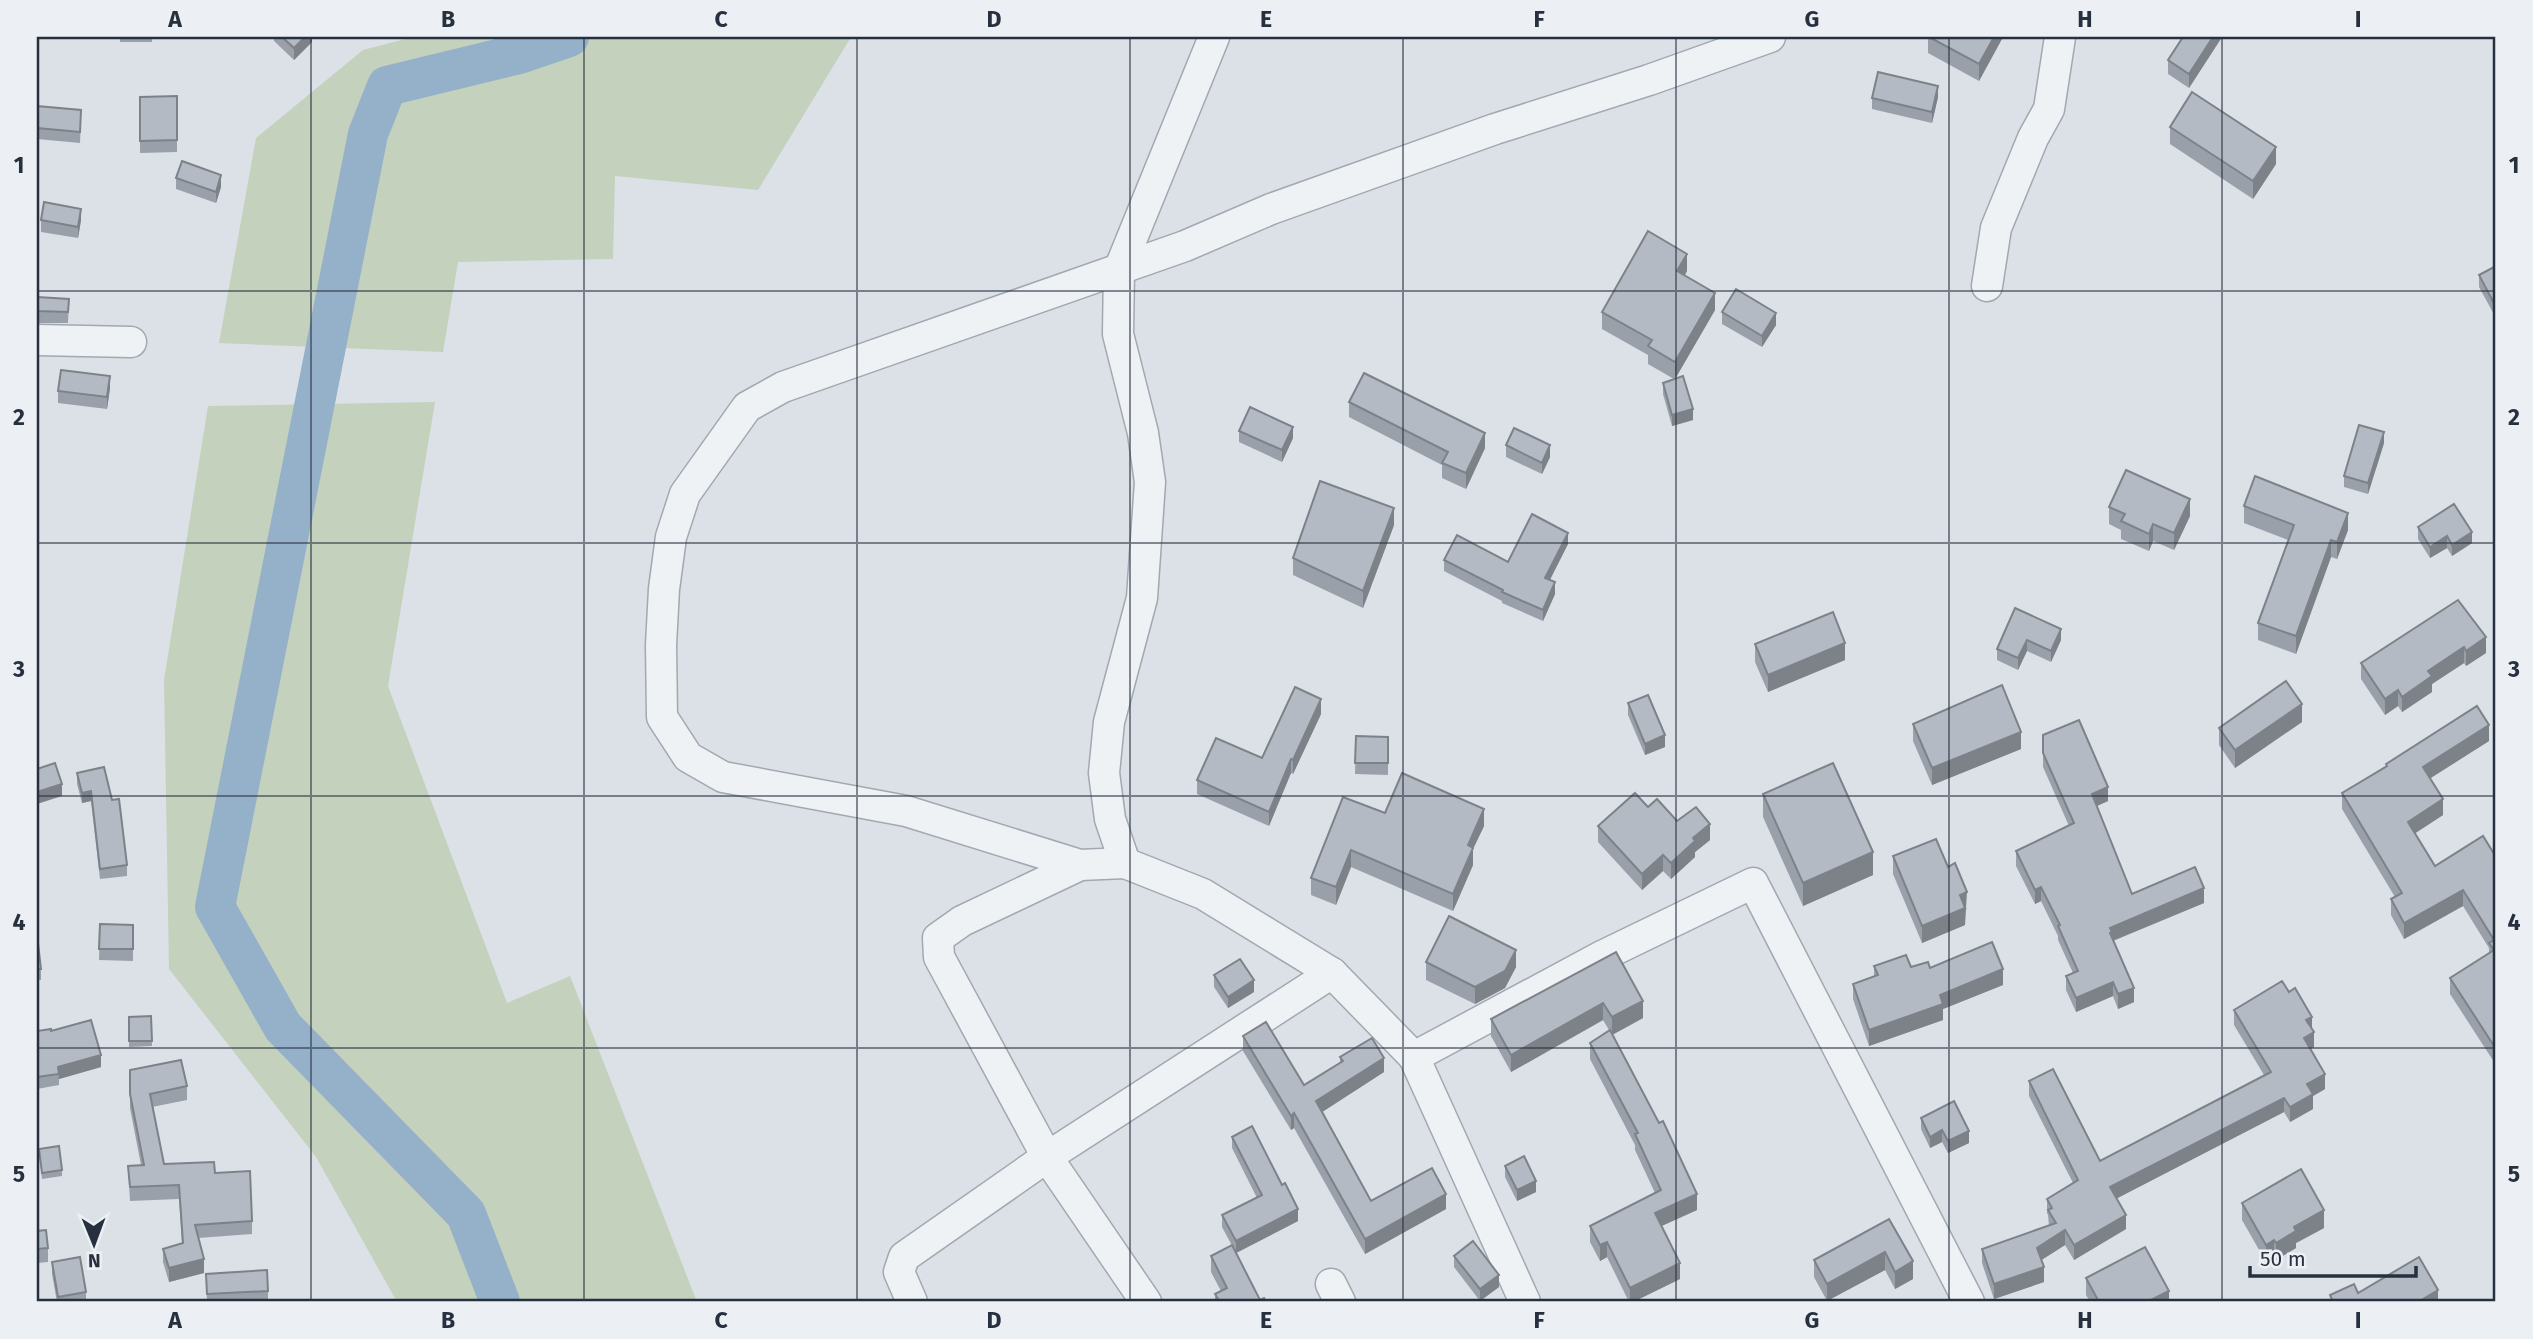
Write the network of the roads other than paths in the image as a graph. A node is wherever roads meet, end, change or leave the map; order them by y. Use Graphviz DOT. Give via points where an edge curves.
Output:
graph roads {
  1 [pos="1214,37"];
  2 [pos="1770,37"];
  3 [pos="2060,37"];
  4 [pos="1119,270"];
  5 [pos="1987,286"];
  6 [pos="37,340"];
  7 [pos="131,342"];
  8 [pos="1125,863"];
  9 [pos="1080,865"];
  10 [pos="1332,973"];
  11 [pos="1414,1057"];
  12 [pos="1047,1157"];
  13 [pos="912,1302"];
  14 [pos="1146,1302"];
  15 [pos="1525,1302"];
  16 [pos="1969,1302"];
  1 -- 4 [label="street"];
  2 -- 4 [label="street" via="1495,129"];
  3 -- 5 [label="street" via="2049,109 1996,228"];
  4 -- 8 [label="street" via="1118,334 1143,433 1150,482 1142,598 1109,722 1104,773 1110,819"];
  4 -- 9 [label="street" via="783,387 747,407 685,494 671,537 664,589 662,717 688,757 723,777 906,811"];
  6 -- 7 [label="street"];
  8 -- 9 [label="street"];
  8 -- 10 [label="street" via="1203,894"];
  9 -- 12 [label="street" via="962,921 938,938 939,957"];
  10 -- 11 [label="street"];
  10 -- 12 [label="street"];
  11 -- 15 [label="street"];
  11 -- 16 [label="street" via="1602,956 1753,883"];
  12 -- 13 [label="street" via="904,1257 899,1272"];
  12 -- 14 [label="street"];
}
